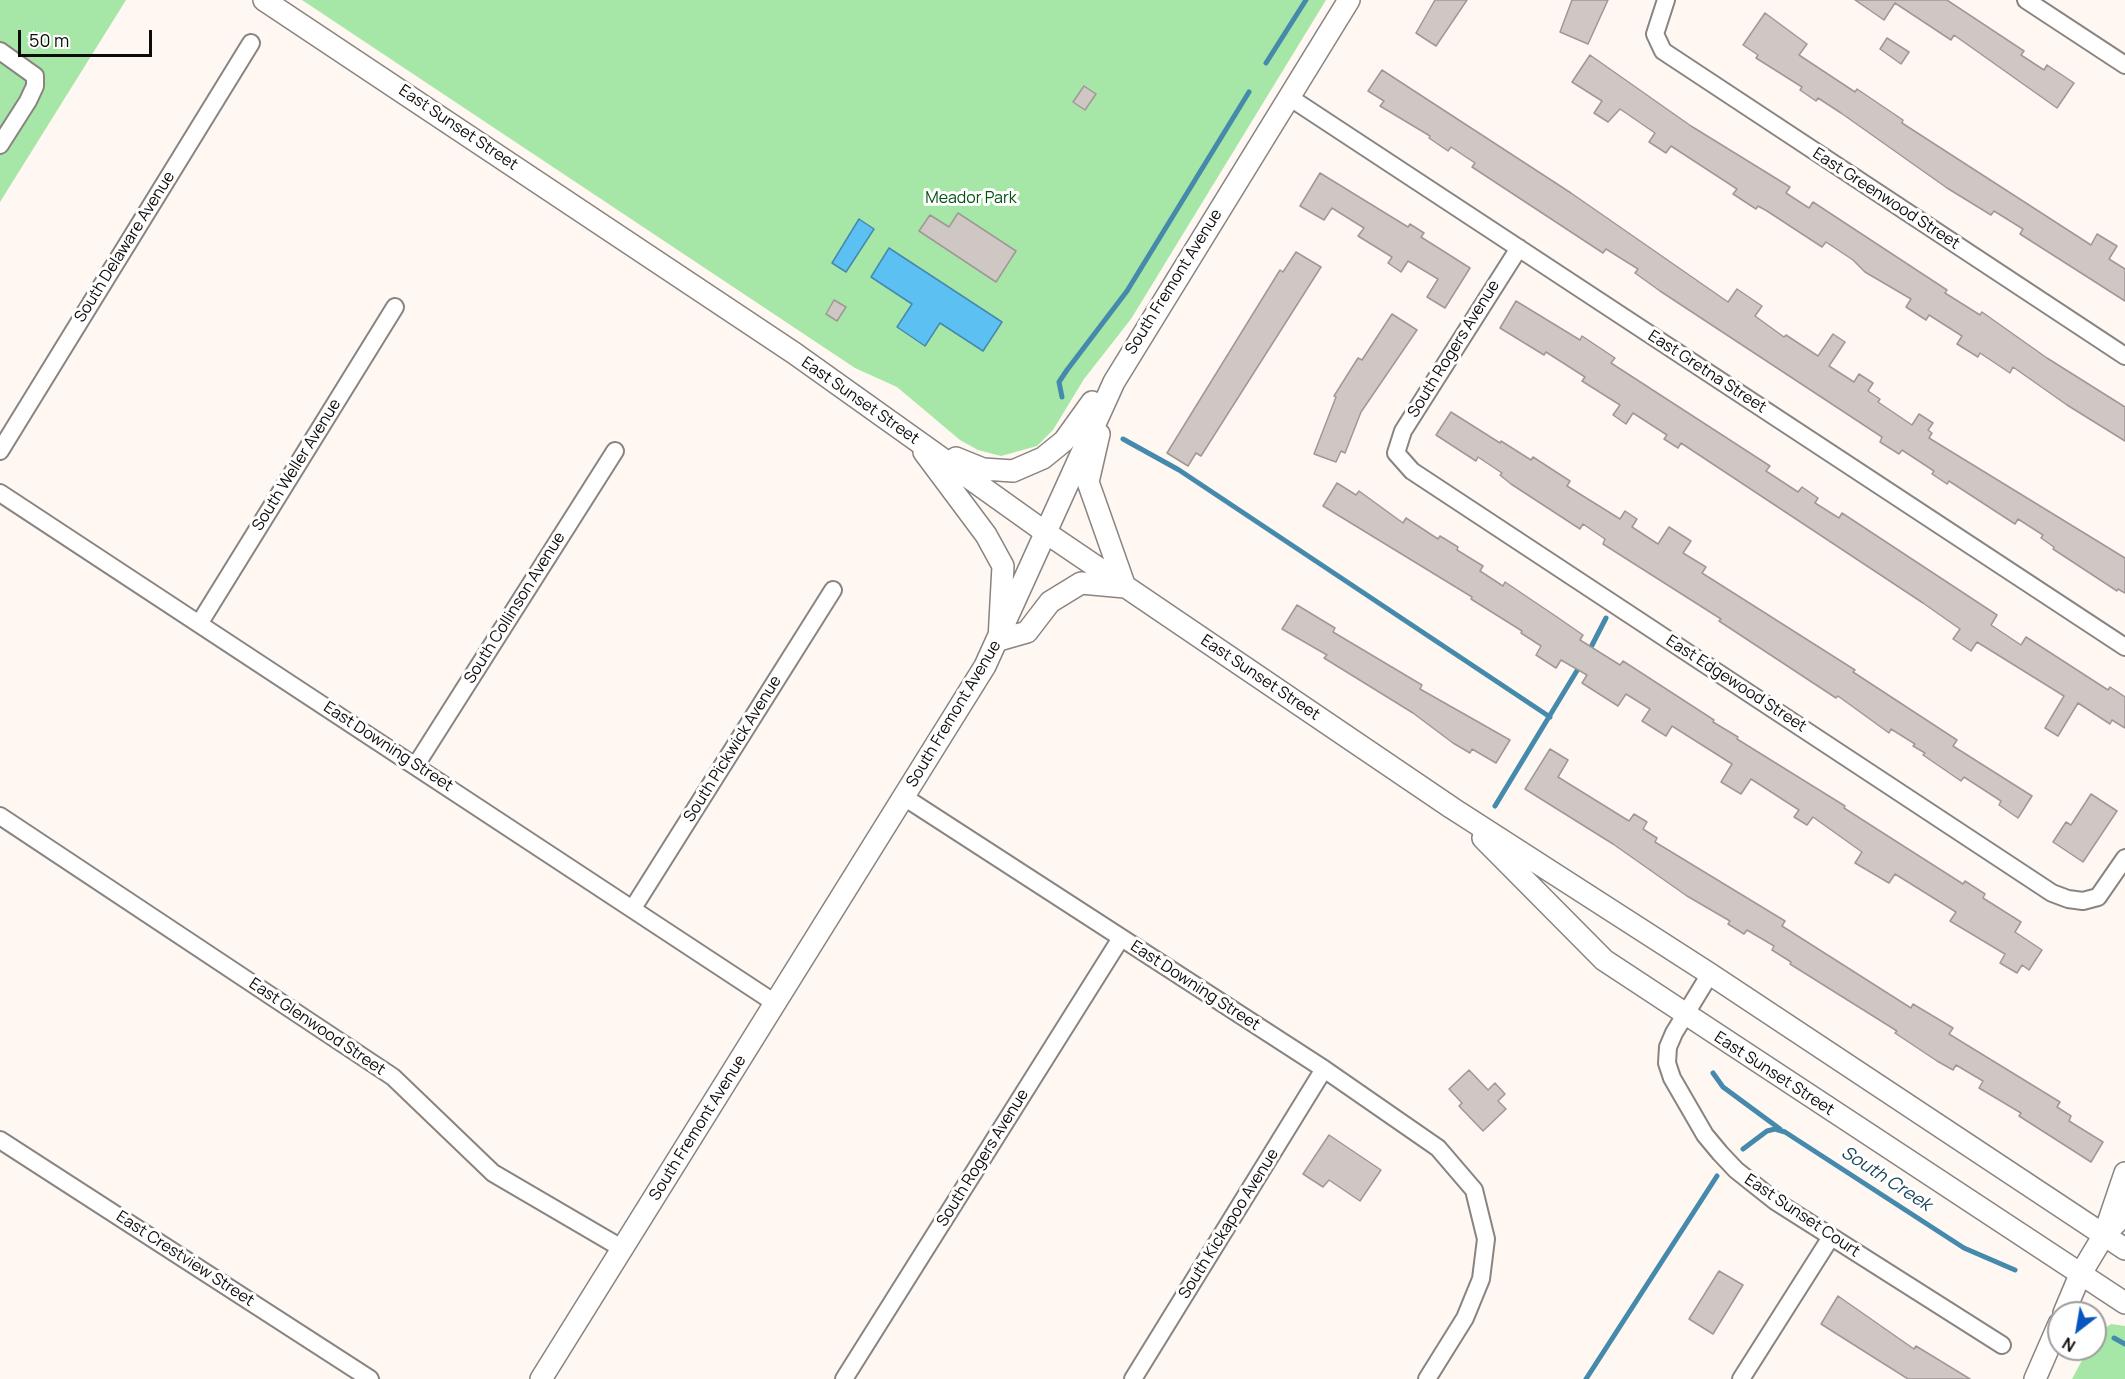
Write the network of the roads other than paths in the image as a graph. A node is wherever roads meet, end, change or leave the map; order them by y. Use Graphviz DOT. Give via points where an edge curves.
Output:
graph roads {
  1 [pos="264,0"];
  2 [pos="1349,0"];
  3 [pos="1666,0"];
  4 [pos="2026,0"];
  5 [pos="250,43"];
  6 [pos="0,51"];
  7 [pos="2125,65"];
  8 [pos="1289,96"];
  9 [pos="0,145"];
  10 [pos="1519,248"];
  11 [pos="395,307"];
  12 [pos="2125,356"];
  13 [pos="1114,382"];
  14 [pos="915,439"];
  15 [pos="0,451"];
  16 [pos="615,451"];
  17 [pos="1396,453"];
  18 [pos="0,493"];
  19 [pos="1045,532"];
  20 [pos="1125,587"];
  21 [pos="833,590"];
  22 [pos="199,624"];
  23 [pos="999,640"];
  24 [pos="2125,647"];
  25 [pos="416,765"];
  26 [pos="904,797"];
  27 [pos="1452,808"];
  28 [pos="0,816"];
  29 [pos="2125,858"];
  30 [pos="2118,886"];
  31 [pos="633,908"];
  32 [pos="1121,938"];
  33 [pos="1710,974"];
  34 [pos="775,1003"];
  35 [pos="1683,1014"];
  36 [pos="1324,1069"];
  37 [pos="0,1140"];
  38 [pos="2125,1173"];
  39 [pos="2125,1214"];
  40 [pos="2104,1235"];
  41 [pos="1831,1237"];
  42 [pos="623,1249"];
  43 [pos="2125,1249"];
  44 [pos="2080,1275"];
  45 [pos="2069,1301"];
  46 [pos="2125,1303"];
  47 [pos="2002,1345"];
  48 [pos="2047,1352"];
  49 [pos="370,1379"];
  50 [pos="541,1379"];
  51 [pos="844,1379"];
  52 [pos="1133,1379"];
  53 [pos="1427,1379"];
  54 [pos="1741,1379"];
  55 [pos="2035,1379"];
  1 -- 14 [label="main road, East Sunset Street" via="794,353"];
  2 -- 8 [label="main road, South Fremont Avenue"];
  3 -- 12 [label="street, East Greenwood Street" via="1655,34 1663,51"];
  4 -- 7 [label="street"];
  5 -- 15 [label="street, South Delaware Avenue"];
  6 -- 9 [label="street" via="35,76 35,86"];
  8 -- 10 [label="street, East Gretna Street"];
  8 -- 13 [label="main road, South Fremont Avenue"];
  10 -- 17 [label="street, South Rogers Avenue" via="1403,431"];
  10 -- 24 [label="street, East Gretna Street"];
  11 -- 22 [label="street, South Weller Avenue"];
  13 -- 14 [label="main road" via="1097,396 1064,441 1043,458 1013,471 983,469"];
  13 -- 19 [label="main road, South Fremont Avenue"];
  13 -- 20 [label="main road" via="1088,482"];
  14 -- 19 [label="main road, East Sunset Street"];
  14 -- 23 [label="main road" via="986,536 1003,566"];
  16 -- 25 [label="street, South Collinson Avenue"];
  17 -- 30 [label="street, East Edgewood Street" via="1412,471 2052,893 2083,901"];
  18 -- 22 [label="street, East Downing Street"];
  19 -- 20 [label="main road, East Sunset Street"];
  19 -- 23 [label="main road, South Fremont Avenue"];
  20 -- 23 [label="main road" via="1082,583 1050,602 1027,632"];
  20 -- 27 [label="main road, East Sunset Street"];
  21 -- 31 [label="street, South Pickwick Avenue"];
  22 -- 25 [label="street, East Downing Street"];
  23 -- 26 [label="main road, South Fremont Avenue"];
  25 -- 31 [label="street, East Downing Street"];
  26 -- 32 [label="street, East Downing Street"];
  26 -- 34 [label="main road, South Fremont Avenue"];
  27 -- 33 [label="main road, East Sunset Street"];
  27 -- 35 [label="main road, East Sunset Street" via="1604,960"];
  28 -- 42 [label="street, East Glenwood Street" via="393,1077 493,1173"];
  29 -- 30 [label="street"];
  31 -- 34 [label="street, East Downing Street"];
  32 -- 36 [label="street, East Downing Street"];
  32 -- 51 [label="street, South Rogers Avenue"];
  33 -- 35 [label="street, East Sunset Court"];
  33 -- 40 [label="main road, East Sunset Street"];
  34 -- 42 [label="main road, South Fremont Avenue"];
  35 -- 41 [label="street, East Sunset Court" via="1668,1047 1667,1063 1705,1135 1754,1186"];
  35 -- 44 [label="main road, East Sunset Street"];
  36 -- 52 [label="street, South Kickapoo Avenue"];
  36 -- 53 [label="street, East Downing Street" via="1438,1148 1474,1190 1486,1239 1481,1279 1466,1318"];
  37 -- 49 [label="street, East Crestview Street"];
  38 -- 40 [label="main road"];
  39 -- 40 [label="main road"];
  40 -- 43 [label="main road, East Sunset Street"];
  40 -- 44 [label="main road"];
  41 -- 47 [label="street, East Sunset Court"];
  41 -- 54 [label="street"];
  42 -- 50 [label="main road, South Fremont Avenue"];
  44 -- 45 [label="main road"];
  44 -- 46 [label="main road, East Sunset Street"];
  48 -- 55 [label="main road"];
}
